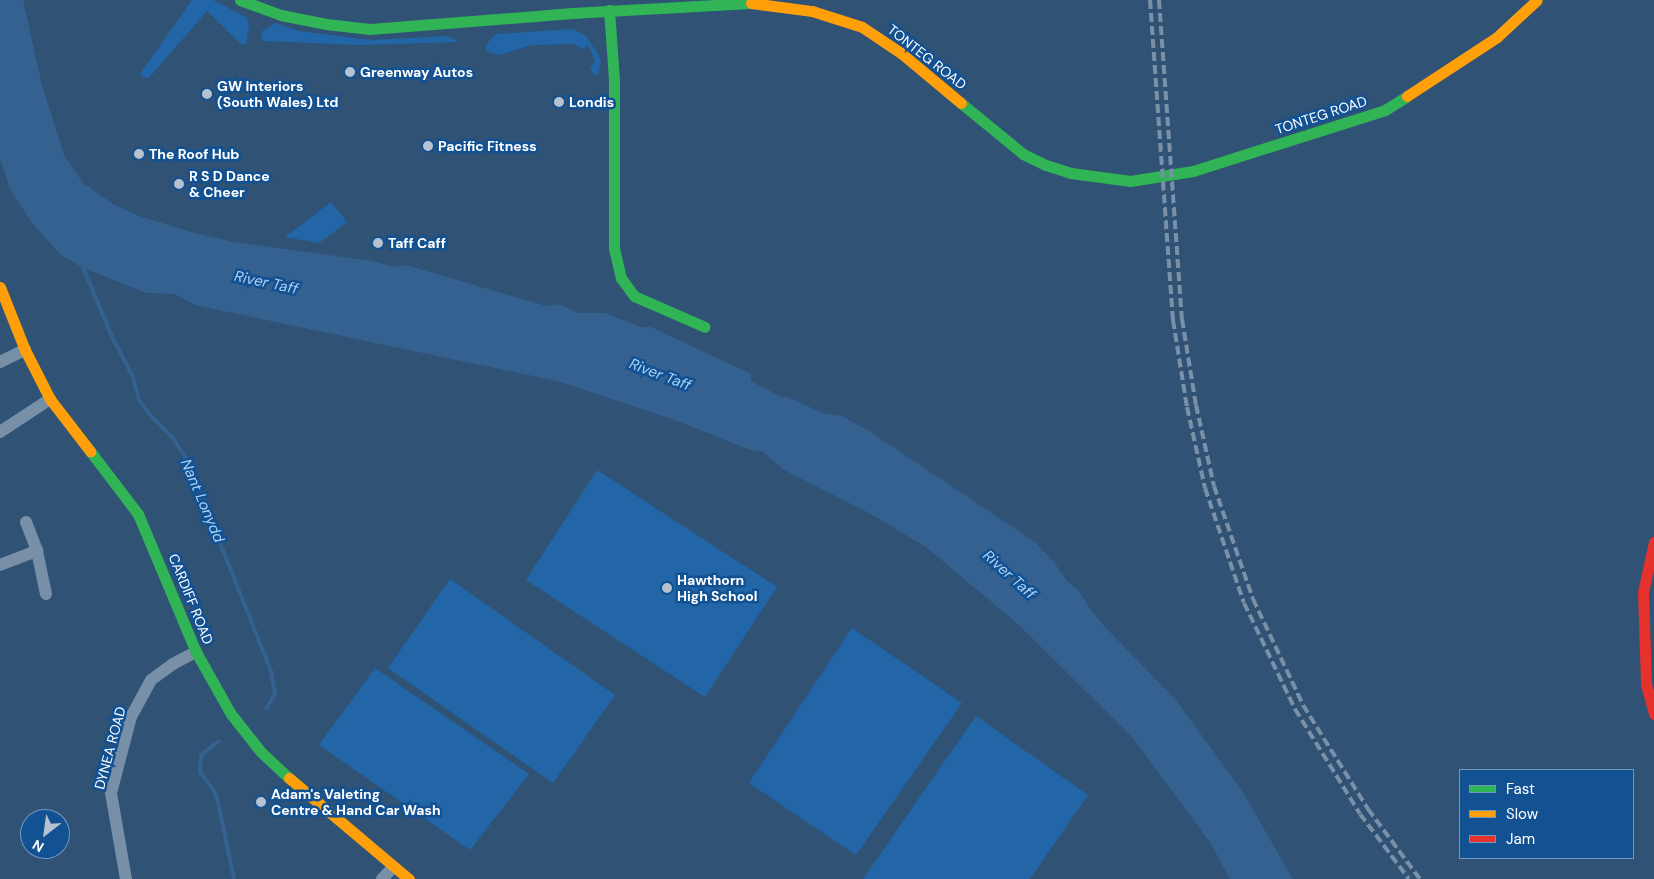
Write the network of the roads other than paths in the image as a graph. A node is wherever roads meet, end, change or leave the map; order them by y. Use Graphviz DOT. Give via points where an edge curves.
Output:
graph roads {
  1 [pos="240,0"];
  2 [pos="1537,0"];
  3 [pos="609,10"];
  4 [pos="0,287"];
  5 [pos="705,327"];
  6 [pos="25,350"];
  7 [pos="0,362"];
  8 [pos="50,399"];
  9 [pos="0,432"];
  10 [pos="26,522"];
  11 [pos="1654,542"];
  12 [pos="37,551"];
  13 [pos="0,565"];
  14 [pos="46,594"];
  15 [pos="196,652"];
  16 [pos="1654,714"];
  17 [pos="393,867"];
  18 [pos="126,879"];
  19 [pos="382,879"];
  20 [pos="409,879"];
  1 -- 3 [label="main road, TONTEG ROAD" via="281,15 370,29"];
  2 -- 3 [label="main road, TONTEG ROAD" via="1497,37 1385,110 1193,171 1130,182 1071,173 1023,154 901,53 862,27 812,11 750,3"];
  3 -- 5 [label="main road" via="614,80 614,248 621,278 634,296"];
  4 -- 6 [label="main road, CARDIFF ROAD"];
  6 -- 7 [label="street"];
  6 -- 8 [label="main road, CARDIFF ROAD"];
  8 -- 9 [label="street"];
  8 -- 15 [label="main road, CARDIFF ROAD" via="138,514"];
  10 -- 12 [label="street"];
  11 -- 16 [label="main road" via="1643,592 1646,684"];
  12 -- 13 [label="street"];
  12 -- 14 [label="street"];
  15 -- 17 [label="main road, CARDIFF ROAD" via="231,714 261,752"];
  15 -- 18 [label="street, DYNEA ROAD" via="151,680 131,717 111,793"];
  17 -- 19 [label="street"];
  17 -- 20 [label="main road, CARDIFF ROAD"];
}
